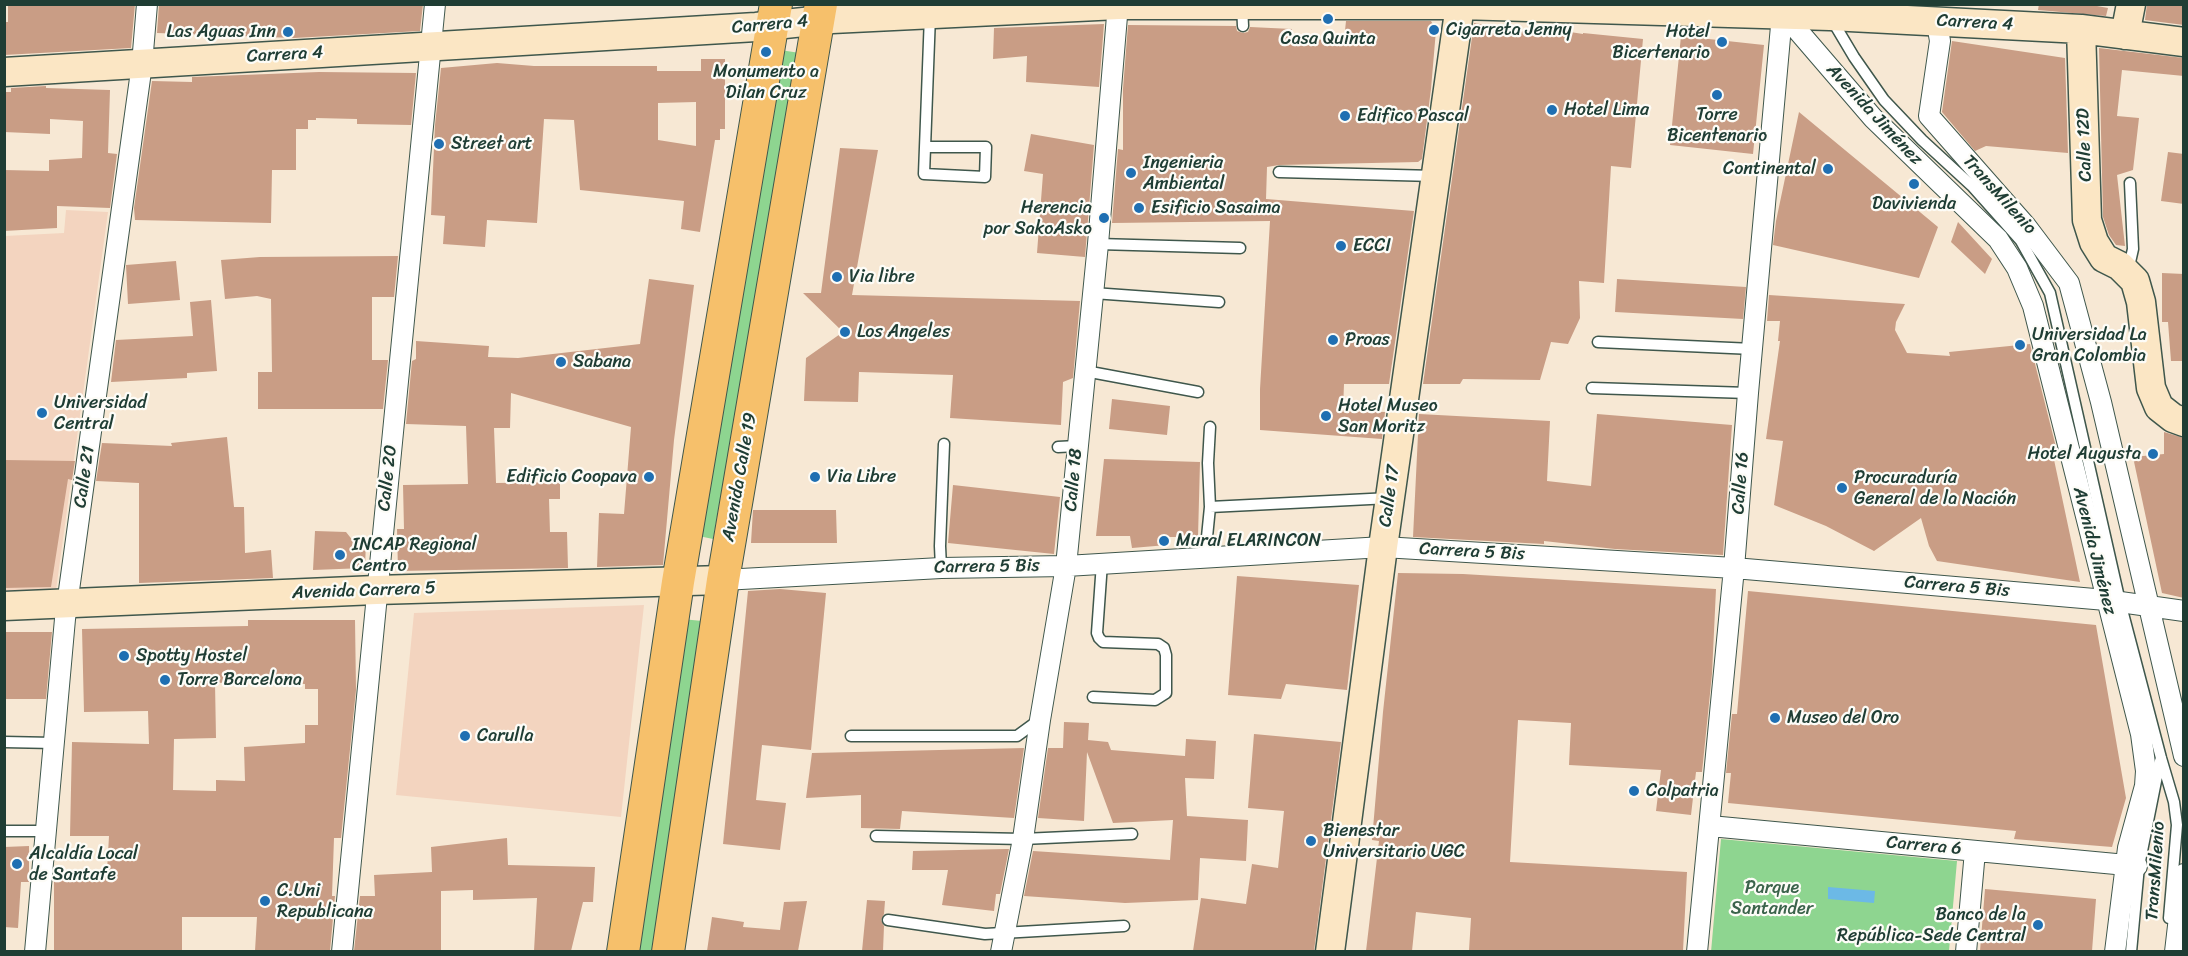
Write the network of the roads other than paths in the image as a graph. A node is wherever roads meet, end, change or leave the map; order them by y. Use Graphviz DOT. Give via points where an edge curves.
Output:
graph roads {
  1 [pos="147,4"];
  2 [pos="435,4"];
  3 [pos="2131,4"];
  4 [pos="1118,5"];
  5 [pos="1460,5"];
  6 [pos="1826,10"];
  7 [pos="820,12"];
  8 [pos="930,14"];
  9 [pos="774,15"];
  10 [pos="1242,15"];
  11 [pos="1927,18"];
  12 [pos="1788,20"];
  13 [pos="2081,28"];
  14 [pos="2125,34"];
  15 [pos="2184,42"];
  16 [pos="432,47"];
  17 [pos="142,64"];
  18 [pos="4,72"];
  19 [pos="925,147"];
  20 [pos="1279,172"];
  21 [pos="1436,176"];
  22 [pos="2130,183"];
  23 [pos="1098,244"];
  24 [pos="1240,248"];
  25 [pos="2127,274"];
  26 [pos="1093,293"];
  27 [pos="1219,302"];
  28 [pos="1598,342"];
  29 [pos="1753,349"];
  30 [pos="1085,371"];
  31 [pos="1592,388"];
  32 [pos="1198,392"];
  33 [pos="1748,393"];
  34 [pos="2184,422"];
  35 [pos="1210,427"];
  36 [pos="944,444"];
  37 [pos="1390,498"];
  38 [pos="1210,507"];
  39 [pos="1383,547"];
  40 [pos="1208,556"];
  41 [pos="1102,563"];
  42 [pos="1066,566"];
  43 [pos="941,567"];
  44 [pos="1734,568"];
  45 [pos="723,580"];
  46 [pos="678,582"];
  47 [pos="376,590"];
  48 [pos="2113,601"];
  49 [pos="67,603"];
  50 [pos="4,606"];
  51 [pos="2148,606"];
  52 [pos="2184,611"];
  53 [pos="1093,696"];
  54 [pos="1040,720"];
  55 [pos="851,736"];
  56 [pos="4,742"];
  57 [pos="54,743"];
  58 [pos="2184,756"];
  59 [pos="2161,758"];
  60 [pos="1710,826"];
  61 [pos="4,831"];
  62 [pos="46,831"];
  63 [pos="1132,834"];
  64 [pos="876,836"];
  65 [pos="1023,839"];
  66 [pos="1975,851"];
  67 [pos="2132,866"];
  68 [pos="2184,874"];
  69 [pos="888,920"];
  70 [pos="1124,926"];
  71 [pos="1003,943"];
  72 [pos="35,951"];
  73 [pos="342,951"];
  74 [pos="623,951"];
  75 [pos="668,951"];
  76 [pos="1330,951"];
  77 [pos="1697,951"];
  78 [pos="1966,951"];
  79 [pos="2115,951"];
  80 [pos="2131,951"];
  81 [pos="2166,951"];
  82 [pos="2175,951"];
  1 -- 17 [label="street, Calle 21"];
  2 -- 16 [label="street, Calle 20"];
  3 -- 14 [label="street"];
  4 -- 8 [label="street, Carrera 4"];
  4 -- 10 [label="street, Carrera 4"];
  4 -- 23 [label="street, Calle 18"];
  5 -- 10 [label="street, Carrera 4"];
  5 -- 12 [label="street, Carrera 4"];
  5 -- 21 [label="street, Calle 17"];
  6 -- 11 [label="street, Carrera 4"];
  6 -- 12 [label="street, Carrera 4"];
  6 -- 48 [label="lane, TransMilenio" via="1884,100 2007,224 2042,275 2050,293"];
  7 -- 8 [label="street, Carrera 4"];
  7 -- 9 [label="street, Carrera 4"];
  7 -- 45 [label="main road, Avenida Calle 19"];
  8 -- 19 [label="lane"];
  9 -- 16 [label="street, Carrera 4"];
  9 -- 46 [label="main road"];
  11 -- 13 [label="street, Carrera 4"];
  11 -- 51 [label="street" via="1940,41 1929,116 2026,226 2069,283"];
  12 -- 29 [label="street, Calle 16"];
  12 -- 48 [label="street, Avenida Jiménez" via="1873,118 1998,239 2017,268 2033,306"];
  13 -- 14 [label="street, Carrera 4"];
  13 -- 25 [label="street, Calle 12D" via="2087,220 2104,258"];
  14 -- 15 [label="street, Carrera 4"];
  16 -- 17 [label="street, Carrera 4"];
  16 -- 47 [label="street, Calle 20"];
  17 -- 18 [label="street, Carrera 4"];
  17 -- 49 [label="street, Calle 21"];
  19 -- 19 [label="lane" via="986,147 985,177 924,174"];
  20 -- 21 [label="lane"];
  21 -- 37 [label="street, Calle 17"];
  22 -- 25 [label="lane" via="2133,249"];
  23 -- 24 [label="lane"];
  23 -- 26 [label="street, Calle 18"];
  25 -- 34 [label="street" via="2135,281 2141,302 2151,388 2159,407"];
  26 -- 27 [label="lane"];
  26 -- 30 [label="street, Calle 18"];
  28 -- 29 [label="lane"];
  29 -- 33 [label="street, Calle 16"];
  30 -- 32 [label="lane"];
  30 -- 42 [label="street, Calle 18" via="1068,446"];
  31 -- 33 [label="lane"];
  33 -- 44 [label="street, Calle 16"];
  35 -- 38 [label="lane"];
  36 -- 43 [label="lane"];
  37 -- 38 [label="lane"];
  37 -- 39 [label="street, Calle 17"];
  38 -- 40 [label="lane"];
  39 -- 40 [label="street, Carrera 5 Bis"];
  39 -- 44 [label="street, Carrera 5 Bis"];
  39 -- 76 [label="street, Calle 17"];
  40 -- 41 [label="street, Carrera 5 Bis"];
  41 -- 42 [label="street, Carrera 5 Bis"];
  41 -- 53 [label="lane" via="1099,638 1103,642 1158,644 1164,648 1166,693 1155,700"];
  42 -- 43 [label="street, Carrera 5 Bis"];
  42 -- 54 [label="street, Calle 18"];
  43 -- 45 [label="street, Carrera 5 Bis"];
  44 -- 48 [label="street, Carrera 5 Bis"];
  44 -- 60 [label="street, Calle 16"];
  45 -- 46 [label="street, Avenida Carrera 5"];
  45 -- 75 [label="main road, Avenida Calle 19"];
  46 -- 47 [label="street, Avenida Carrera 5"];
  46 -- 74 [label="main road"];
  47 -- 49 [label="street, Avenida Carrera 5"];
  47 -- 73 [label="street, Calle 20"];
  48 -- 51 [label="street, Carrera 5 Bis"];
  48 -- 59 [label="lane, TransMilenio"];
  48 -- 67 [label="street, Avenida Jiménez" via="2146,771"];
  49 -- 50 [label="street, Avenida Carrera 5"];
  49 -- 57 [label="street, Calle 21"];
  51 -- 52 [label="street, Carrera 5 Bis"];
  51 -- 58 [label="street"];
  54 -- 55 [label="lane" via="1017,736"];
  54 -- 65 [label="street, Calle 18"];
  56 -- 57 [label="lane"];
  57 -- 62 [label="street, Calle 21"];
  59 -- 67 [label="lane, TransMilenio"];
  59 -- 81 [label="lane, TransMilenio" via="2175,802 2177,825"];
  60 -- 66 [label="street, Carrera 6"];
  60 -- 77 [label="street, Calle 16"];
  61 -- 62 [label="lane"];
  62 -- 72 [label="street, Calle 21"];
  63 -- 65 [label="lane"];
  64 -- 65 [label="lane"];
  65 -- 71 [label="street, Calle 18"];
  66 -- 67 [label="street, Carrera 6"];
  66 -- 78 [label="street"];
  67 -- 79 [label="street, Avenida Jiménez"];
  67 -- 80 [label="lane, TransMilenio"];
  68 -- 82 [label="street"];
  69 -- 71 [label="lane" via="985,934"];
  70 -- 71 [label="lane" via="1021,930"];
}
